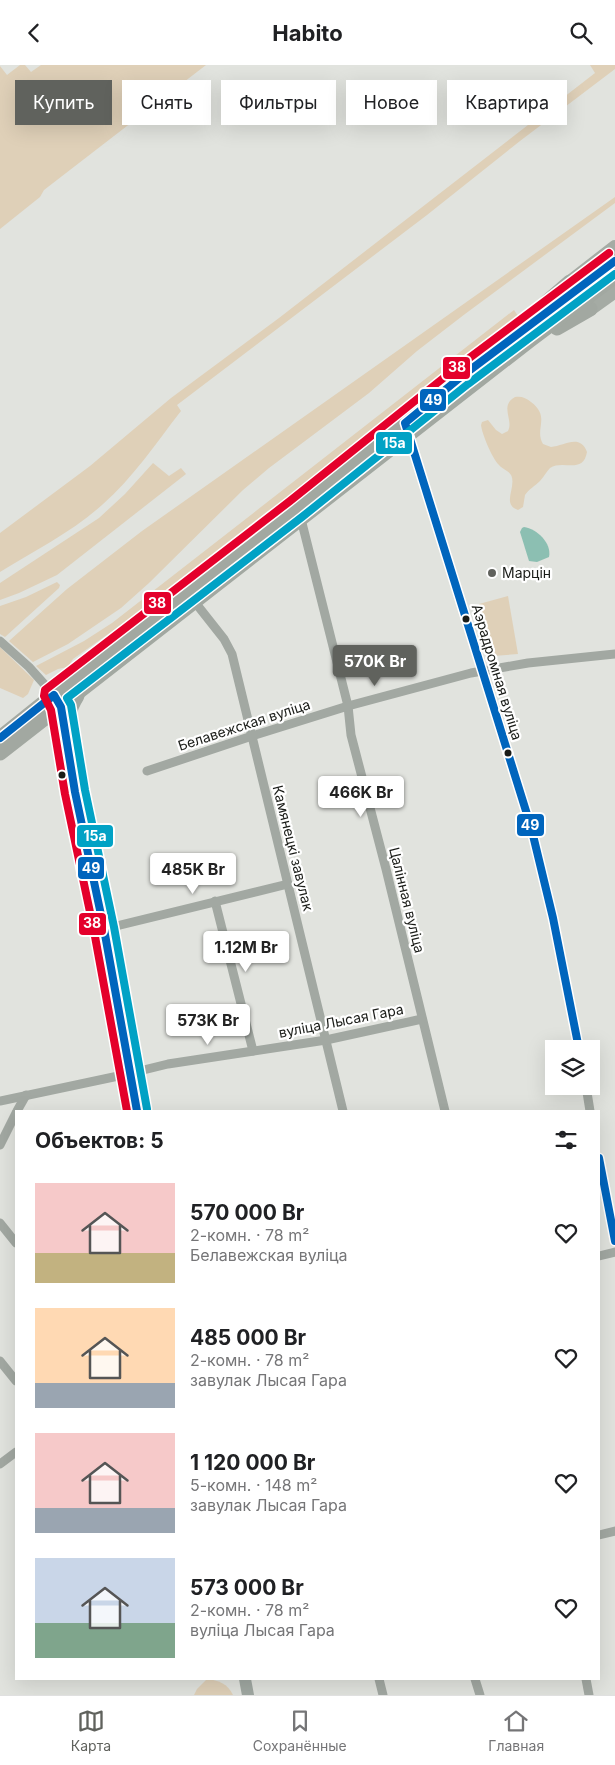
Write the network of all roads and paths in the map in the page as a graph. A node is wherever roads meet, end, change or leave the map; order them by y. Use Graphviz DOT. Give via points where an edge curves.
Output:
graph roads {
  1 [pos="615,247"];
  2 [pos="615,261"];
  3 [pos="615,276"];
  4 [pos="615,291"];
  5 [pos="577,297"];
  6 [pos="407,429"];
  7 [pos="301,519"];
  8 [pos="194,601"];
  9 [pos="0,641"];
  10 [pos="615,655"];
  11 [pos="482,671"];
  12 [pos="80,691"];
  13 [pos="57,701"];
  14 [pos="348,706"];
  15 [pos="32,729"];
  16 [pos="252,736"];
  17 [pos="0,738"];
  18 [pos="67,739"];
  19 [pos="0,753"];
  20 [pos="147,771"];
  21 [pos="288,885"];
  22 [pos="215,901"];
  23 [pos="104,929"];
  24 [pos="422,1019"];
  25 [pos="326,1040"];
  26 [pos="577,1040"];
  27 [pos="253,1051"];
  28 [pos="129,1073"];
  29 [pos="26,1095"];
  30 [pos="587,1095"];
  31 [pos="0,1101"];
  32 [pos="18,1110"];
  33 [pos="137,1110"];
  34 [pos="343,1110"];
  35 [pos="445,1110"];
  36 [pos="590,1110"];
  37 [pos="15,1116"];
  38 [pos="0,1145"];
  39 [pos="600,1163"];
  40 [pos="0,1223"];
  41 [pos="615,1241"];
  42 [pos="15,1242"];
  43 [pos="615,1252"];
  44 [pos="600,1256"];
  45 [pos="0,1361"];
  46 [pos="15,1380"];
  47 [pos="15,1453"];
  48 [pos="0,1464"];
  49 [pos="615,1531"];
  50 [pos="600,1535"];
  51 [pos="245,1680"];
  52 [pos="379,1680"];
  53 [pos="475,1680"];
  54 [pos="586,1680"];
  55 [pos="248,1695"];
  56 [pos="383,1695"];
  57 [pos="480,1695"];
  58 [pos="590,1695"];
  1 -- 5 [label="main road"];
  2 -- 5 [label="highway"];
  3 -- 5 [label="highway"];
  4 -- 5 [label="main road"];
  5 -- 6 [label="highway" via="530,340"];
  5 -- 6 [label="highway" via="508,340"];
  6 -- 7 [label="highway"];
  6 -- 11 [label="street, Аэрадромная вуліца"];
  6 -- 13 [label="highway" via="296,509"];
  7 -- 8 [label="highway"];
  7 -- 14 [label="street, Цалінная вуліца"];
  8 -- 12 [label="highway"];
  8 -- 16 [label="street, Камянецкі завулак" via="232,654"];
  9 -- 13 [label="street" via="29,667"];
  10 -- 11 [label="street, Белавежская вуліца"];
  11 -- 14 [label="street, Белавежская вуліца"];
  11 -- 26 [label="street, Аэрадромная вуліца" via="540,862"];
  12 -- 13 [label="highway"];
  12 -- 18 [label="highway" via="66,722"];
  13 -- 15 [label="highway"];
  13 -- 17 [label="highway"];
  13 -- 18 [label="main road"];
  14 -- 16 [label="street, Белавежская вуліца"];
  14 -- 24 [label="street, Цалінная вуліца" via="351,735"];
  15 -- 18 [label="highway" via="52,725"];
  15 -- 19 [label="highway"];
  16 -- 20 [label="street, Белавежская вуліца"];
  16 -- 21 [label="street, Камянецкі завулак"];
  18 -- 23 [label="main road" via="79,814"];
  21 -- 22 [label="street"];
  21 -- 25 [label="street, Камянецкі завулак"];
  22 -- 23 [label="street"];
  22 -- 27 [label="street"];
  23 -- 28 [label="main road"];
  24 -- 25 [label="street, вуліца Лысая Гара"];
  24 -- 35 [label="street, Цалінная вуліца"];
  25 -- 27 [label="street, вуліца Лысая Гара"];
  25 -- 34 [label="street, Камянецкі завулак"];
  27 -- 28 [label="street, вуліца Лысая Гара"];
  28 -- 29 [label="street, вуліца Лысая Гара"];
  28 -- 33 [label="main road"];
  29 -- 31 [label="street, вуліца Лысая Гара"];
  29 -- 32 [label="street"];
  30 -- 36 [label="street"];
  37 -- 38 [label="street"];
  39 -- 41 [label="street"];
  40 -- 42 [label="street"];
  43 -- 44 [label="street"];
  45 -- 46 [label="street"];
  47 -- 48 [label="street"];
  49 -- 50 [label="street"];
  51 -- 55 [label="main road"];
  52 -- 56 [label="street"];
  53 -- 57 [label="street"];
  54 -- 58 [label="street"];
}
